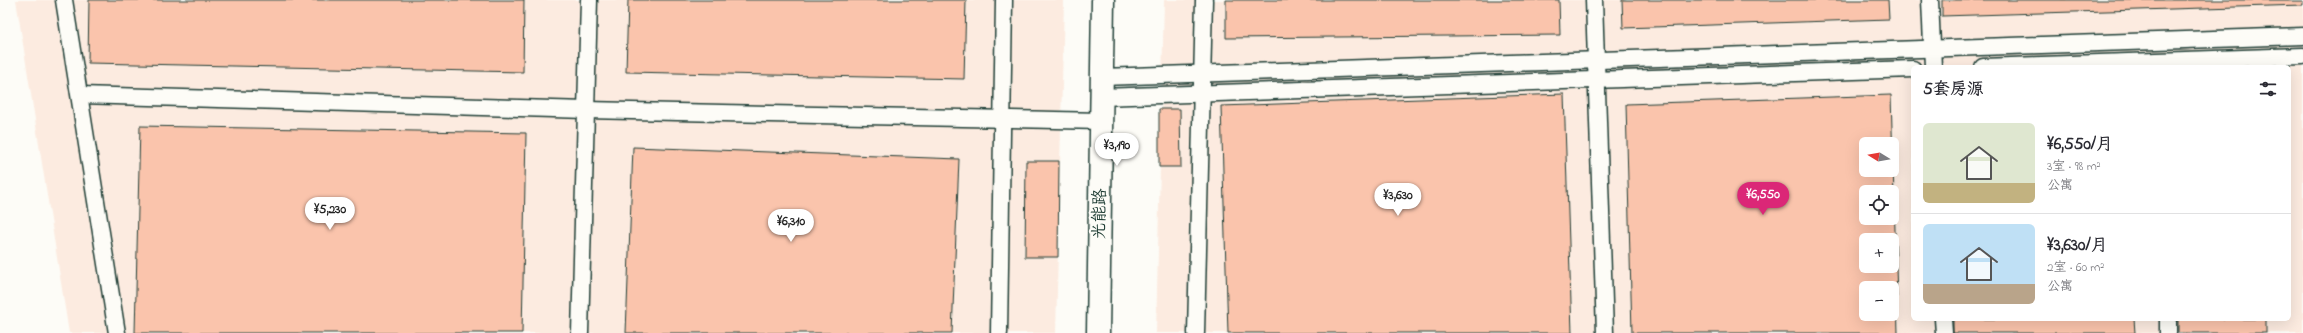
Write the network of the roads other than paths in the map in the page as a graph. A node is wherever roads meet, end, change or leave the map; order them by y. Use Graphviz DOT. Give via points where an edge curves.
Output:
graph roads {
  1 [pos="64,0"];
  2 [pos="589,0"];
  3 [pos="1004,0"];
  4 [pos="1103,0"];
  5 [pos="1204,0"];
  6 [pos="1594,0"];
  7 [pos="1930,0"];
  8 [pos="2303,36"];
  9 [pos="2154,41"];
  10 [pos="1932,48"];
  11 [pos="2303,56"];
  12 [pos="1596,60"];
  13 [pos="2157,64"];
  14 [pos="1933,65"];
  15 [pos="2099,65"];
  16 [pos="1911,70"];
  17 [pos="1203,73"];
  18 [pos="1596,81"];
  19 [pos="1102,87"];
  20 [pos="1202,94"];
  21 [pos="80,96"];
  22 [pos="586,110"];
  23 [pos="1002,119"];
  24 [pos="1101,121"];
  25 [pos="1943,321"];
  26 [pos="2168,321"];
  27 [pos="117,333"];
  28 [pos="580,333"];
  29 [pos="999,333"];
  30 [pos="1098,333"];
  31 [pos="1196,333"];
  32 [pos="1605,333"];
  33 [pos="1944,333"];
  34 [pos="2168,333"];
  1 -- 21 [label="lane"];
  2 -- 22 [label="lane"];
  3 -- 23 [label="lane"];
  4 -- 19 [label="street, 光能路"];
  5 -- 17 [label="lane"];
  6 -- 12 [label="lane"];
  7 -- 10 [label="lane"];
  8 -- 9 [label="lane"];
  9 -- 10 [label="lane"];
  9 -- 13 [label="lane"];
  10 -- 12 [label="lane"];
  10 -- 14 [label="lane"];
  11 -- 13 [label="lane"];
  12 -- 17 [label="lane"];
  12 -- 18 [label="lane"];
  13 -- 15 [label="lane"];
  16 -- 18 [label="lane"];
  17 -- 19 [label="lane"];
  17 -- 20 [label="lane"];
  18 -- 20 [label="lane"];
  18 -- 32 [label="lane"];
  19 -- 20 [label="lane"];
  19 -- 24 [label="street, 光能路"];
  20 -- 31 [label="lane"];
  21 -- 22 [label="lane"];
  21 -- 27 [label="lane"];
  22 -- 23 [label="lane"];
  22 -- 28 [label="lane"];
  23 -- 24 [label="lane"];
  23 -- 29 [label="lane"];
  24 -- 30 [label="street, 光能路"];
  25 -- 33 [label="lane"];
  26 -- 34 [label="lane"];
}
